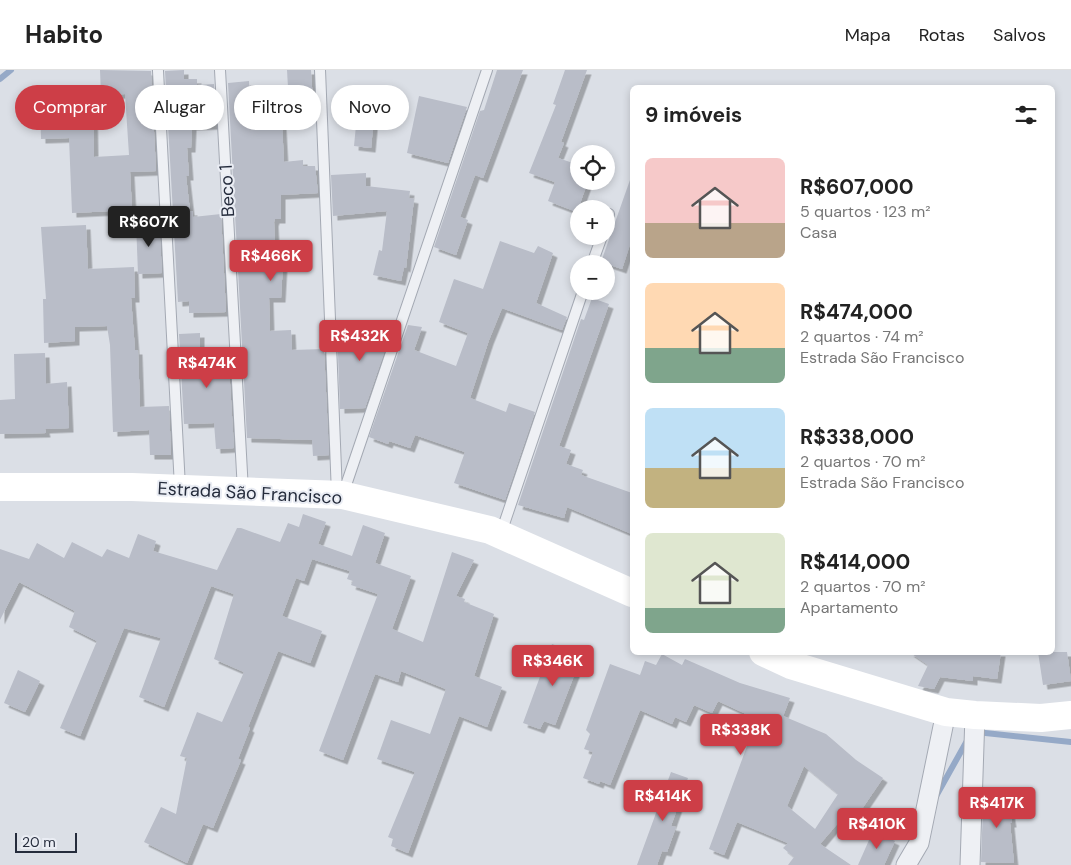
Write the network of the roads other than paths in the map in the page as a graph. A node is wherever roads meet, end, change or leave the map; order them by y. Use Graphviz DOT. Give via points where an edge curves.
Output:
graph roads {
  1 [pos="220,70"];
  2 [pos="320,70"];
  3 [pos="487,70"];
  4 [pos="158,71"];
  5 [pos="580,300"];
  6 [pos="0,487"];
  7 [pos="180,489"];
  8 [pos="243,491"];
  9 [pos="340,495"];
  10 [pos="501,533"];
  11 [pos="630,592"];
  12 [pos="769,655"];
  13 [pos="946,712"];
  14 [pos="1071,715"];
  15 [pos="974,727"];
  16 [pos="906,865"];
  17 [pos="970,865"];
  1 -- 8 [label="lane, Beco 1"];
  2 -- 9 [label="lane"];
  3 -- 9 [label="lane"];
  4 -- 7 [label="lane"];
  5 -- 10 [label="lane"];
  6 -- 7 [label="main road, Estrada São Francisco"];
  7 -- 8 [label="main road, Estrada São Francisco"];
  8 -- 9 [label="main road, Estrada São Francisco"];
  9 -- 10 [label="main road, Estrada São Francisco"];
  10 -- 11 [label="main road, Estrada São Francisco"];
  12 -- 13 [label="main road" via="791,666"];
  13 -- 15 [label="main road"];
  13 -- 16 [label="street" via="919,843"];
  14 -- 15 [label="main road"];
  15 -- 17 [label="street"];
}
